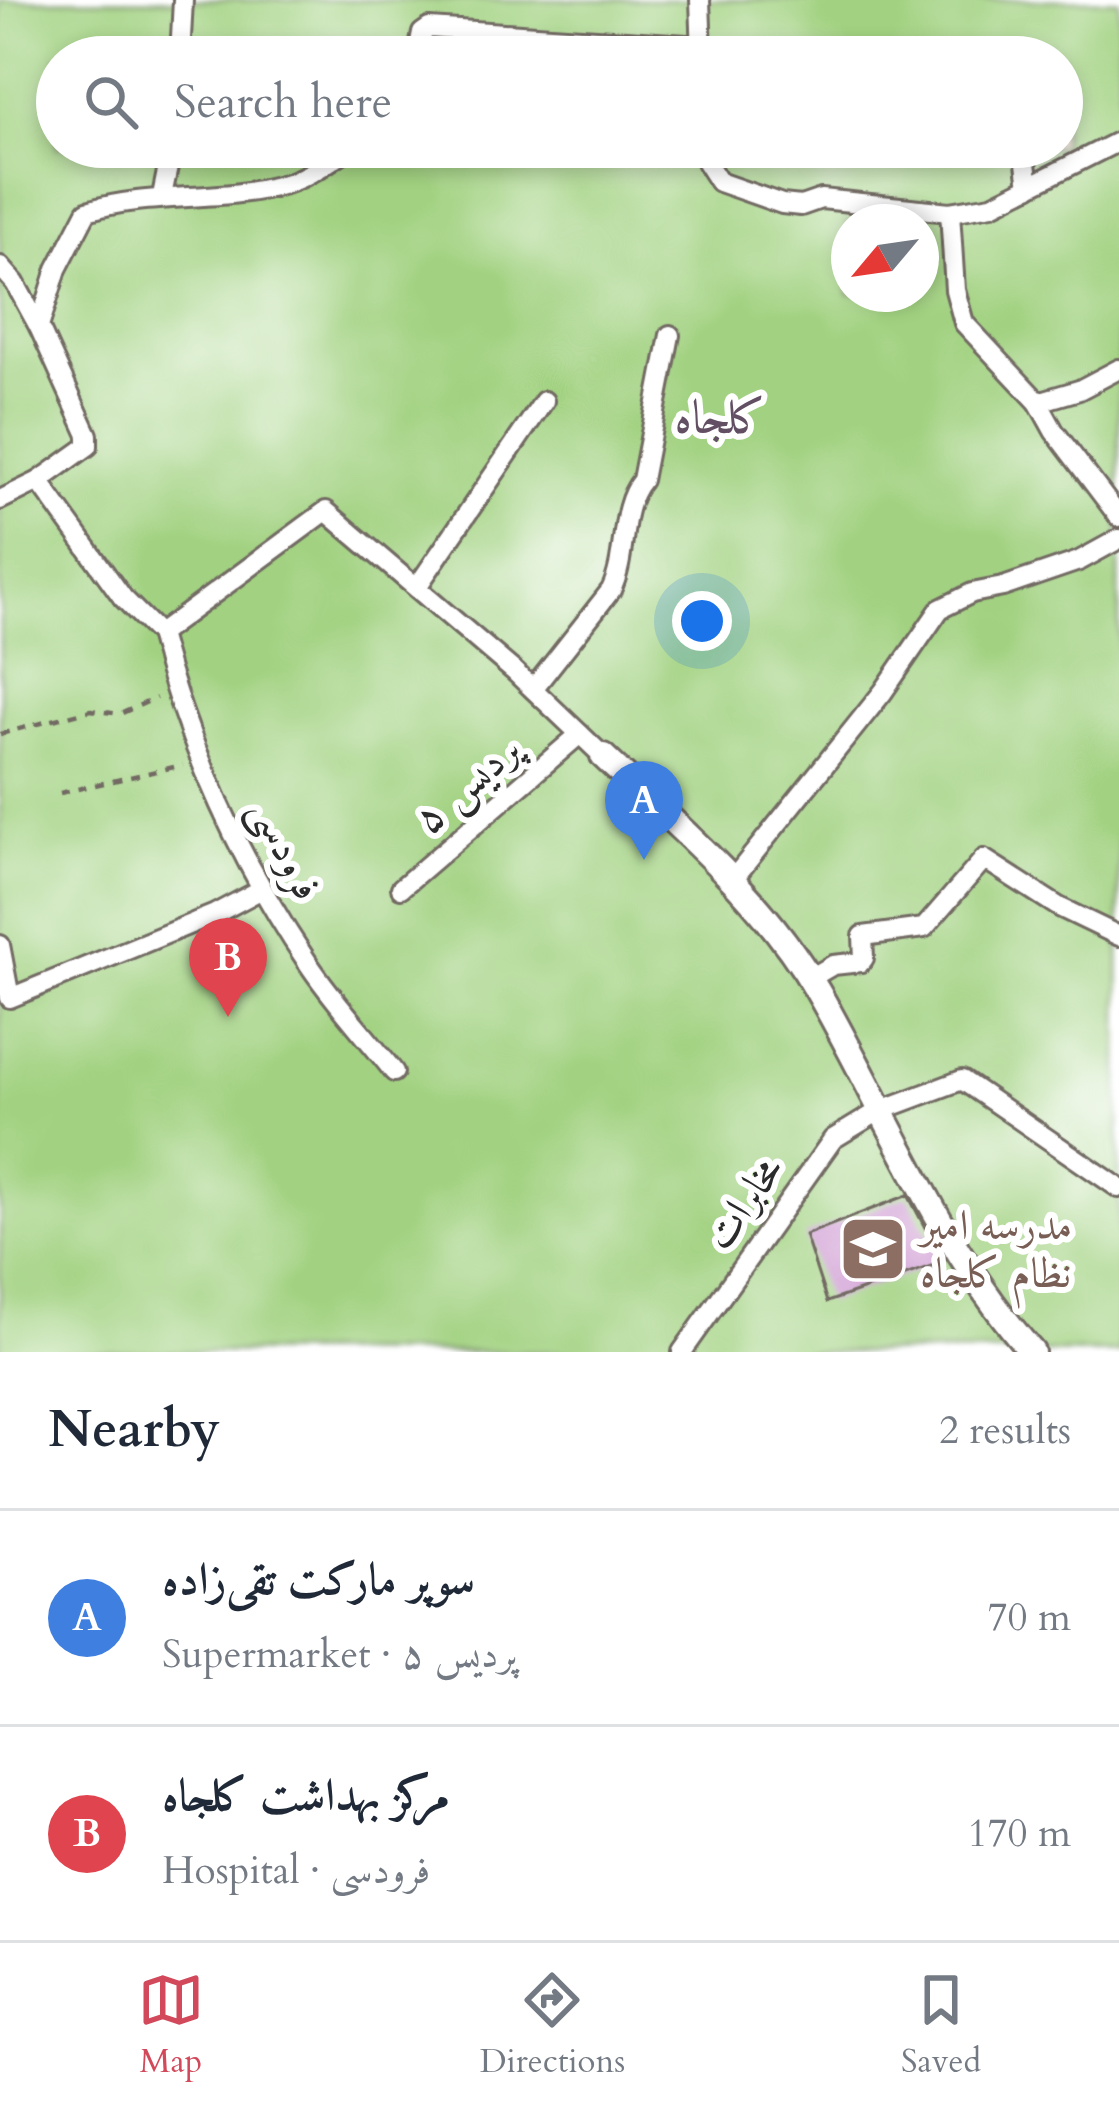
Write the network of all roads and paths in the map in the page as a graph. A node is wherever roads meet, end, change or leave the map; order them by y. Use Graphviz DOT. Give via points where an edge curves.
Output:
graph roads {
  1 [pos="183,0"];
  2 [pos="700,0"];
  3 [pos="181,36"];
  4 [pos="421,36"];
  5 [pos="524,36"];
  6 [pos="701,36"];
  7 [pos="1119,141"];
  8 [pos="1083,160"];
  9 [pos="168,168"];
  10 [pos="315,168"];
  11 [pos="710,168"];
  12 [pos="1027,168"];
  13 [pos="1067,168"];
  14 [pos="1029,188"];
  15 [pos="162,196"];
  16 [pos="954,212"];
  17 [pos="0,266"];
  18 [pos="39,327"];
  19 [pos="670,335"];
  20 [pos="1119,368"];
  21 [pos="544,401"];
  22 [pos="1038,402"];
  23 [pos="39,481"];
  24 [pos="0,500"];
  25 [pos="1119,517"];
  26 [pos="1119,539"];
  27 [pos="417,587"];
  28 [pos="159,634"];
  29 [pos="533,689"];
  30 [pos="174,690"];
  31 [pos="0,734"];
  32 [pos="580,734"];
  33 [pos="603,756"];
  34 [pos="202,760"];
  35 [pos="60,794"];
  36 [pos="734,878"];
  37 [pos="401,888"];
  38 [pos="262,889"];
  39 [pos="1119,936"];
  40 [pos="0,945"];
  41 [pos="809,979"];
  42 [pos="394,1072"];
  43 [pos="879,1112"];
  44 [pos="1119,1188"];
  45 [pos="1024,1349"];
  46 [pos="682,1352"];
  1 -- 3 [label="street"];
  2 -- 6 [label="street"];
  4 -- 5 [label="street" via="429,28"];
  7 -- 8 [label="street"];
  9 -- 15 [label="street"];
  10 -- 15 [label="street" via="252,191"];
  11 -- 16 [label="street" via="719,182 782,204 821,199"];
  12 -- 14 [label="street"];
  13 -- 14 [label="street"];
  14 -- 16 [label="street"];
  15 -- 18 [label="street" via="87,211"];
  16 -- 22 [label="street" via="955,290 964,323"];
  17 -- 18 [label="street"];
  18 -- 23 [label="street" via="88,446"];
  19 -- 29 [label="street" via="642,480 630,494 619,575"];
  20 -- 22 [label="street"];
  21 -- 27 [label="street"];
  22 -- 25 [label="street"];
  23 -- 24 [label="street"];
  23 -- 28 [label="street" via="123,598"];
  26 -- 36 [label="street" via="940,609"];
  27 -- 28 [label="street" via="326,511"];
  27 -- 29 [label="street"];
  28 -- 30 [label="street, فرودسی"];
  29 -- 32 [label="street"];
  30 -- 31 [label="path" via="120,714 92,710"];
  30 -- 34 [label="street, فرودسی"];
  32 -- 33 [label="street"];
  32 -- 37 [label="street, پردیس ۵"];
  33 -- 36 [label="street"];
  34 -- 35 [label="path"];
  34 -- 38 [label="street, فرودسی"];
  36 -- 41 [label="street"];
  38 -- 40 [label="street" via="10,998"];
  38 -- 42 [label="street, فرودسی" via="310,966"];
  39 -- 41 [label="street" via="984,859 924,928 863,936 861,962 833,964"];
  41 -- 43 [label="street"];
  43 -- 44 [label="street, مخابرات" via="962,1080"];
  43 -- 45 [label="street"];
  43 -- 46 [label="street, مخابرات" via="833,1139"];
}
